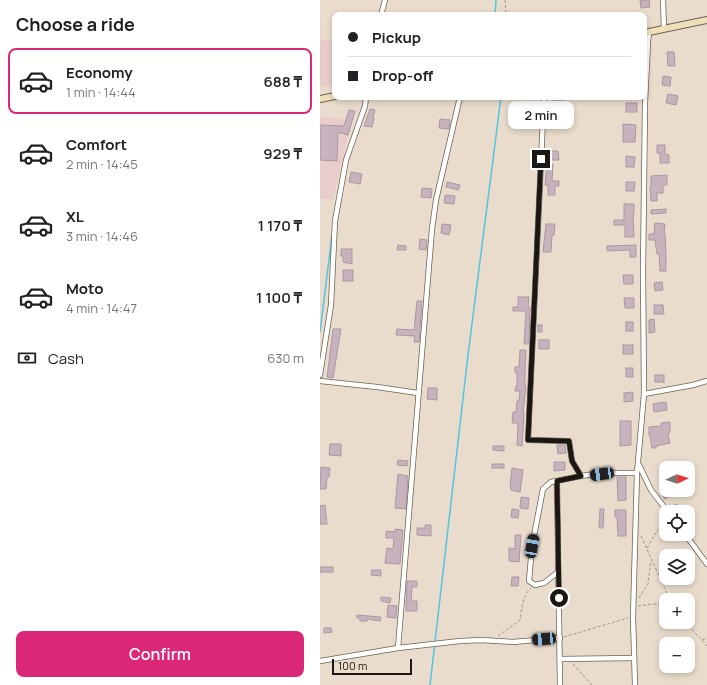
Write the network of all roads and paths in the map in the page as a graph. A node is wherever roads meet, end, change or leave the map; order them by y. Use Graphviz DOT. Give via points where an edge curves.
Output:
graph roads {
  1 [pos="385,0"];
  2 [pos="505,0"];
  3 [pos="663,0"];
  4 [pos="383,12"];
  5 [pos="506,12"];
  6 [pos="707,20"];
  7 [pos="664,29"];
  8 [pos="647,33"];
  9 [pos="647,72"];
  10 [pos="332,97"];
  11 [pos="320,99"];
  12 [pos="366,100"];
  13 [pos="459,100"];
  14 [pos="544,100"];
  15 [pos="646,100"];
  16 [pos="320,375"];
  17 [pos="320,381"];
  18 [pos="707,381"];
  19 [pos="418,393"];
  20 [pos="644,394"];
  21 [pos="638,464"];
  22 [pos="637,473"];
  23 [pos="581,476"];
  24 [pos="557,481"];
  25 [pos="663,505"];
  26 [pos="636,525"];
  27 [pos="659,529"];
  28 [pos="690,541"];
  29 [pos="647,549"];
  30 [pos="651,560"];
  31 [pos="707,564"];
  32 [pos="558,572"];
  33 [pos="535,585"];
  34 [pos="667,593"];
  35 [pos="659,604"];
  36 [pos="633,607"];
  37 [pos="633,617"];
  38 [pos="691,629"];
  39 [pos="560,638"];
  40 [pos="707,638"];
  41 [pos="701,640"];
  42 [pos="492,641"];
  43 [pos="707,646"];
  44 [pos="398,648"];
  45 [pos="634,658"];
  46 [pos="560,659"];
  47 [pos="568,659"];
  48 [pos="320,661"];
  49 [pos="560,685"];
  50 [pos="592,685"];
  51 [pos="634,685"];
  1 -- 4 [label="street"];
  2 -- 5 [label="path"];
  3 -- 7 [label="street"];
  6 -- 7 [label="main road"];
  7 -- 8 [label="main road"];
  8 -- 9 [label="street"];
  10 -- 11 [label="main road"];
  12 -- 16 [label="street" via="346,160 335,221 331,305"];
  13 -- 19 [label="street" via="432,228"];
  14 -- 23 [label="street" via="528,440 569,441 572,461"];
  15 -- 20 [label="street"];
  17 -- 19 [label="street"];
  18 -- 20 [label="street"];
  19 -- 44 [label="street"];
  20 -- 21 [label="street"];
  21 -- 22 [label="street"];
  21 -- 25 [label="street" via="651,490"];
  22 -- 23 [label="street"];
  22 -- 26 [label="street"];
  23 -- 24 [label="street"];
  24 -- 32 [label="street"];
  24 -- 33 [label="street" via="551,482 543,489 531,553 529,581"];
  26 -- 29 [label="path"];
  26 -- 36 [label="street"];
  27 -- 29 [label="path"];
  28 -- 31 [label="street"];
  29 -- 30 [label="path"];
  30 -- 34 [label="path"];
  30 -- 36 [label="path" via="648,584"];
  32 -- 33 [label="street" via="544,583"];
  32 -- 39 [label="street"];
  33 -- 42 [label="path" via="526,592 520,620"];
  35 -- 36 [label="path"];
  36 -- 37 [label="street"];
  37 -- 39 [label="path"];
  37 -- 45 [label="street"];
  38 -- 41 [label="path"];
  39 -- 42 [label="street"];
  39 -- 46 [label="street"];
  40 -- 41 [label="path"];
  41 -- 43 [label="path"];
  42 -- 44 [label="street" via="460,641"];
  44 -- 48 [label="street"];
  45 -- 47 [label="street"];
  45 -- 51 [label="street"];
  46 -- 47 [label="street"];
  46 -- 49 [label="street"];
  47 -- 50 [label="path"];
}
